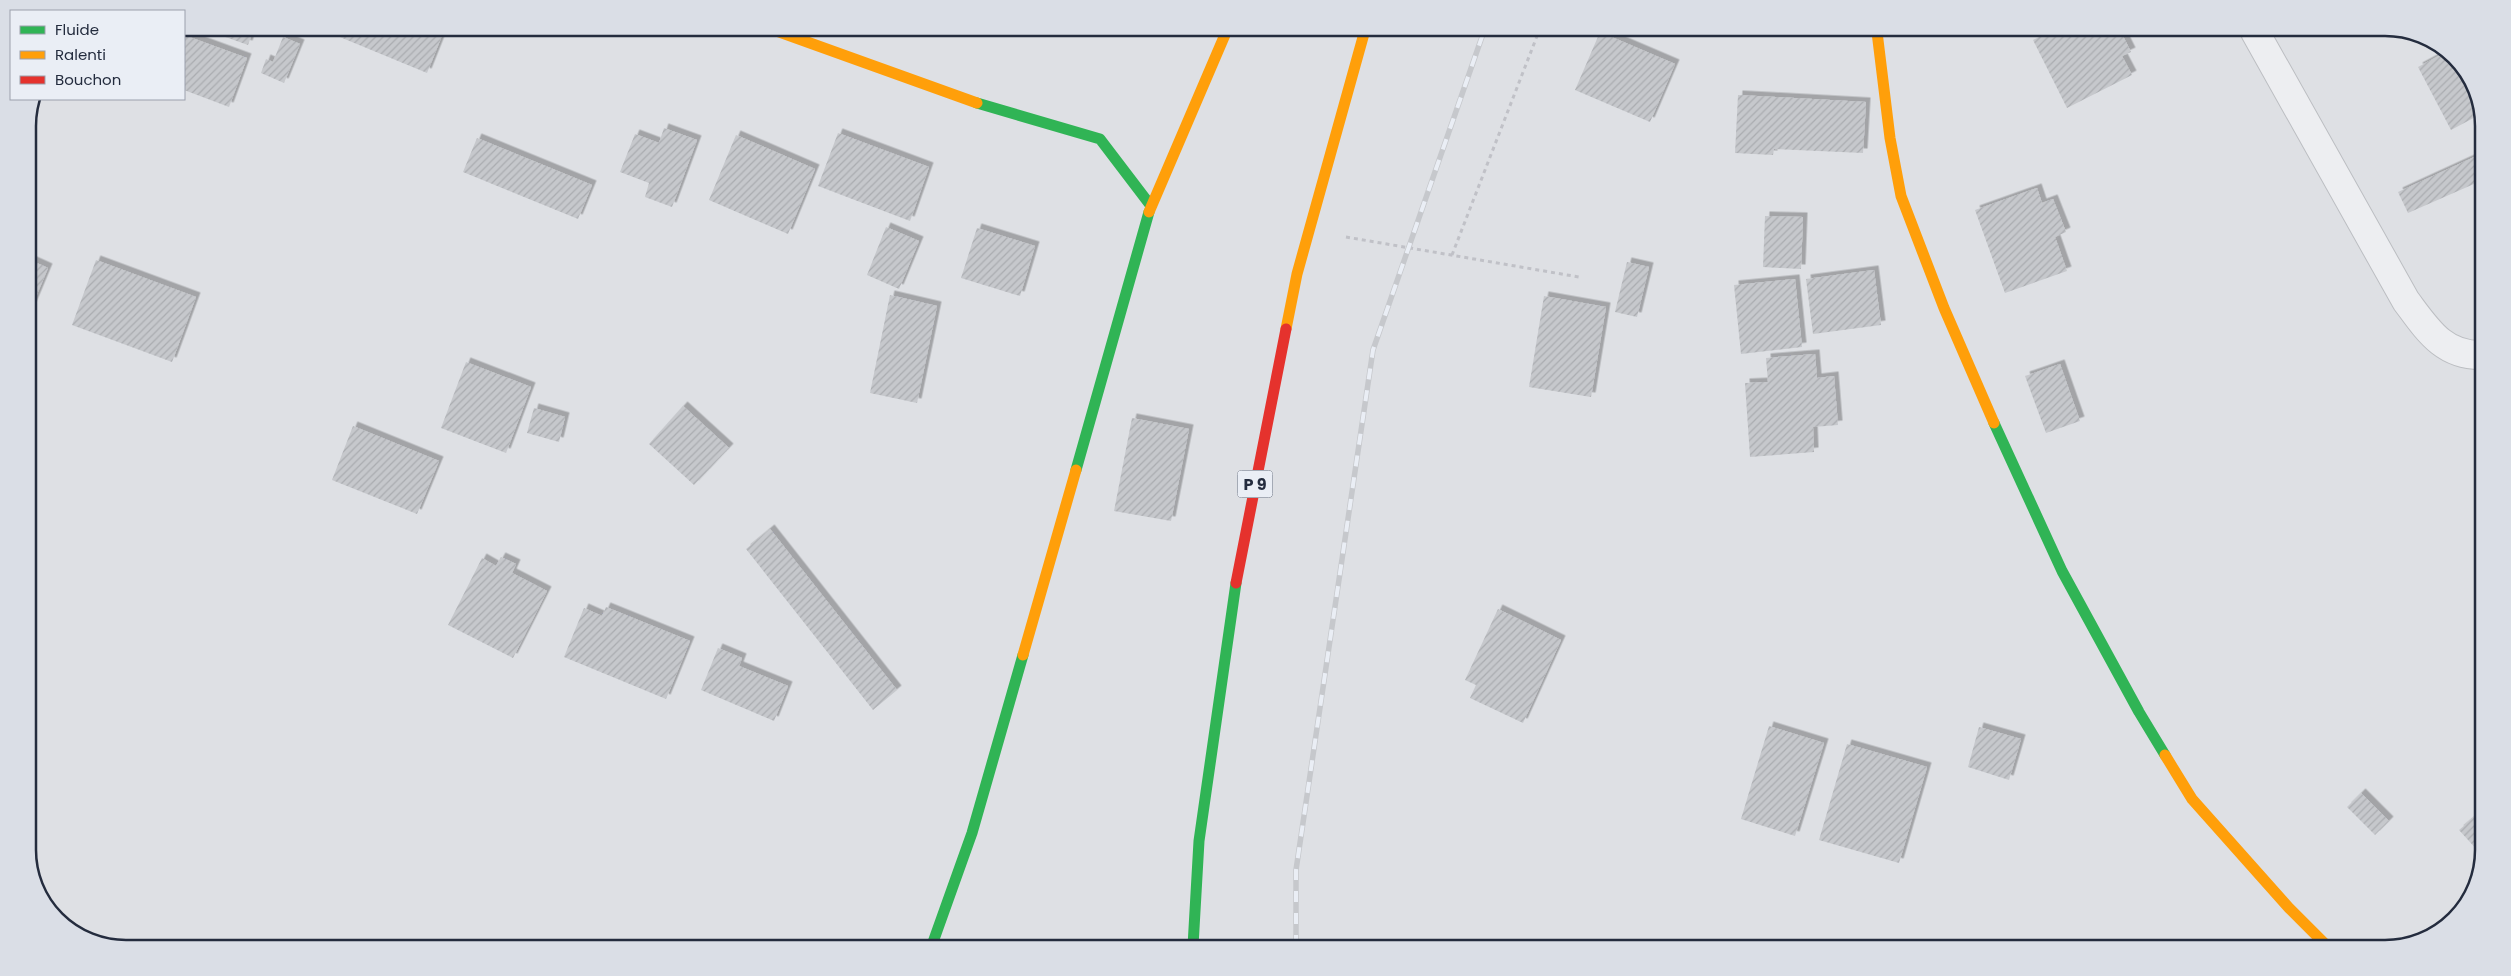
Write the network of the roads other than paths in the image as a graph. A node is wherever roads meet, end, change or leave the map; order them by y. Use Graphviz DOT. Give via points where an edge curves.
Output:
graph roads {
  1 [pos="789,36"];
  2 [pos="1225,36"];
  3 [pos="1363,36"];
  4 [pos="1877,36"];
  5 [pos="2257,36"];
  6 [pos="1151,206"];
  7 [pos="2475,354"];
  8 [pos="934,940"];
  9 [pos="1193,940"];
  10 [pos="2321,940"];
  1 -- 6 [label="street" via="970,101 1100,139"];
  2 -- 6 [label="street"];
  3 -- 9 [label="street, P 9" via="1296,274 1239,566 1199,842"];
  4 -- 10 [label="street" via="1901,196 1970,369 2062,571 2139,712 2192,799 2288,908"];
  5 -- 7 [label="street" via="2406,301 2432,337 2454,351"];
  6 -- 8 [label="street" via="972,832"];
}
